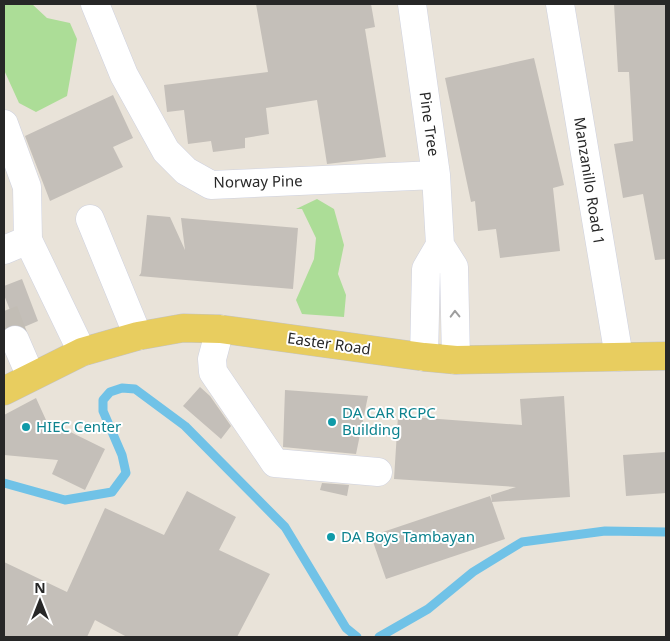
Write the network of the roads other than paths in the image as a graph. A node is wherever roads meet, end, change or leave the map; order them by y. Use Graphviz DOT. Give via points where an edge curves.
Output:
graph roads {
  1 [pos="95,4"];
  2 [pos="412,4"];
  3 [pos="560,4"];
  4 [pos="5,130"];
  5 [pos="436,175"];
  6 [pos="90,219"];
  7 [pos="28,240"];
  8 [pos="440,245"];
  9 [pos="4,250"];
  10 [pos="220,329"];
  11 [pos="138,336"];
  12 [pos="15,340"];
  13 [pos="82,352"];
  14 [pos="666,356"];
  15 [pos="424,357"];
  16 [pos="619,357"];
  17 [pos="456,360"];
  18 [pos="31,377"];
  19 [pos="4,391"];
  20 [pos="378,472"];
  1 -- 5 [label="street, Norway Pine" via="124,75 166,152 211,186"];
  2 -- 5 [label="street, Pine Tree"];
  3 -- 16 [label="street, Manzanillo Road 1"];
  4 -- 7 [label="street" via="27,187"];
  5 -- 8 [label="street, Pine Tree"];
  6 -- 11 [label="street"];
  7 -- 9 [label="street"];
  7 -- 13 [label="street"];
  8 -- 15 [label="street" via="426,269"];
  17 -- 8 [label="street, Pine Tree, one-way" via="454,267"];
  10 -- 11 [label="main road, Easter Road" via="182,328"];
  10 -- 15 [label="main road, Easter Road"];
  10 -- 20 [label="street" via="212,359 213,372 275,463"];
  11 -- 13 [label="main road, Easter Road"];
  12 -- 18 [label="street"];
  13 -- 18 [label="main road, Easter Road"];
  14 -- 16 [label="main road, Easter Road"];
  15 -- 17 [label="main road, Easter Road"];
  16 -- 17 [label="main road, Easter Road"];
  18 -- 19 [label="main road, Easter Road"];
}
